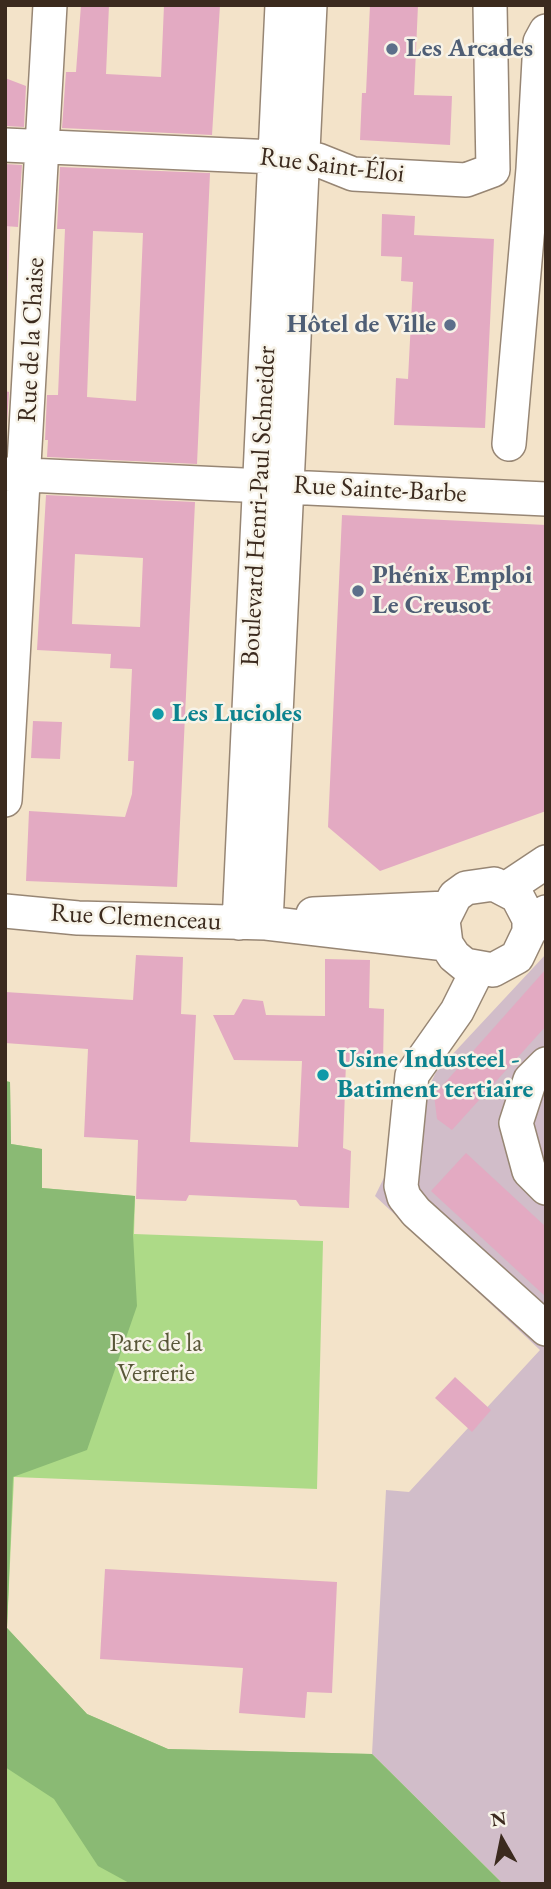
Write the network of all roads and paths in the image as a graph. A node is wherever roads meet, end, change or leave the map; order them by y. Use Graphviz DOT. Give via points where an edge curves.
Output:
graph roads {
  1 [pos="50,5"];
  2 [pos="282,5"];
  3 [pos="310,5"];
  4 [pos="491,5"];
  5 [pos="546,31"];
  6 [pos="5,145"];
  7 [pos="42,147"];
  8 [pos="289,158"];
  9 [pos="533,169"];
  10 [pos="493,170"];
  11 [pos="509,444"];
  12 [pos="15,475"];
  13 [pos="274,484"];
  14 [pos="546,499"];
  15 [pos="9,665"];
  16 [pos="5,800"];
  17 [pos="546,862"];
  18 [pos="507,888"];
  19 [pos="447,908"];
  20 [pos="5,911"];
  21 [pos="538,922"];
  22 [pos="253,923"];
  23 [pos="446,944"];
  24 [pos="478,969"];
  25 [pos="546,1064"];
  26 [pos="546,1188"];
  27 [pos="546,1329"];
  1 -- 7 [label="street, Rue de la Chaise"];
  2 -- 8 [label="street, Boulevard Henri-Paul Schneider"];
  3 -- 8 [label="street, Boulevard Henri-Paul Schneider"];
  4 -- 10 [label="street"];
  5 -- 9 [label="street" via="540,43"];
  6 -- 7 [label="street, Rue Saint-Éloi"];
  7 -- 8 [label="street, Rue Saint-Éloi"];
  7 -- 12 [label="street, Rue de la Chaise"];
  8 -- 10 [label="street, Rue Saint-Éloi" via="318,160 353,174 466,180"];
  8 -- 13 [label="street, Boulevard Henri-Paul Schneider"];
  9 -- 10 [label="street, Rue Saint-Éloi"];
  9 -- 11 [label="street"];
  12 -- 13 [label="street, Rue Sainte-Barbe"];
  12 -- 15 [label="street, Rue de la Chaise"];
  13 -- 14 [label="street, Rue Sainte-Barbe"];
  13 -- 22 [label="street, Boulevard Henri-Paul Schneider"];
  15 -- 16 [label="street, Rue de la Chaise"];
  17 -- 18 [label="street"];
  18 -- 19 [label="street" via="494,884 466,888"];
  18 -- 21 [label="street"];
  19 -- 22 [label="street, Rue Clemenceau" via="323,912"];
  19 -- 23 [label="street"];
  20 -- 22 [label="street, Rue Clemenceau"];
  21 -- 24 [label="street" via="521,951 506,965"];
  22 -- 23 [label="street, Rue Clemenceau"];
  23 -- 24 [label="street" via="454,956"];
  24 -- 27 [label="street" via="457,1011 412,1076 401,1186 416,1212"];
  25 -- 26 [label="street" via="530,1080 516,1123 529,1171"];
}
